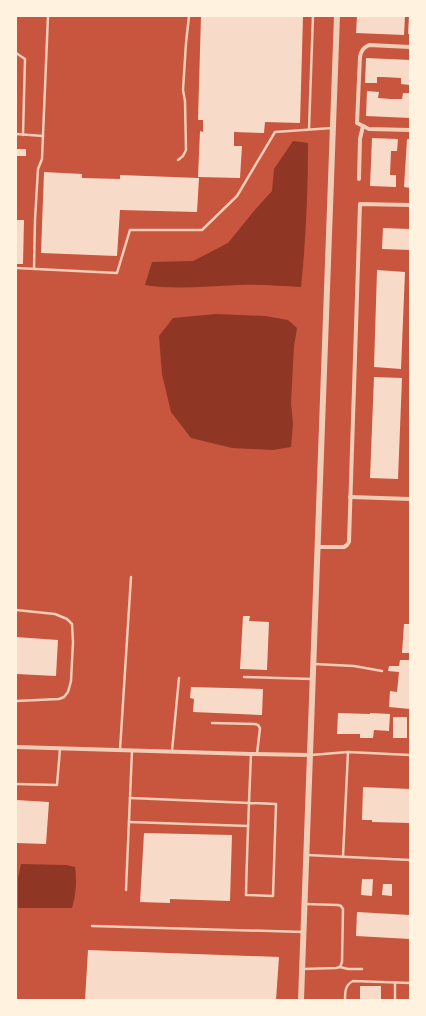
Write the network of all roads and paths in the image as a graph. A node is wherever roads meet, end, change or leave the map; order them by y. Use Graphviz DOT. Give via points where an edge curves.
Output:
graph roads {
  1 [pos="48,16"];
  2 [pos="189,16"];
  3 [pos="313,16"];
  4 [pos="337,16"];
  5 [pos="410,47"];
  6 [pos="16,53"];
  7 [pos="363,126"];
  8 [pos="333,128"];
  9 [pos="309,129"];
  10 [pos="410,130"];
  11 [pos="16,134"];
  12 [pos="23,135"];
  13 [pos="43,136"];
  14 [pos="178,160"];
  15 [pos="359,179"];
  16 [pos="410,205"];
  17 [pos="16,268"];
  18 [pos="34,269"];
  19 [pos="350,497"];
  20 [pos="410,500"];
  21 [pos="318,547"];
  22 [pos="131,577"];
  23 [pos="16,610"];
  24 [pos="313,664"];
  25 [pos="382,671"];
  26 [pos="244,677"];
  27 [pos="179,678"];
  28 [pos="313,679"];
  29 [pos="16,701"];
  30 [pos="212,723"];
  31 [pos="16,746"];
  32 [pos="60,748"];
  33 [pos="120,750"];
  34 [pos="132,750"];
  35 [pos="172,752"];
  36 [pos="348,752"];
  37 [pos="251,754"];
  38 [pos="257,754"];
  39 [pos="310,755"];
  40 [pos="410,755"];
  41 [pos="16,784"];
  42 [pos="130,798"];
  43 [pos="249,802"];
  44 [pos="129,822"];
  45 [pos="248,826"];
  46 [pos="306,855"];
  47 [pos="343,857"];
  48 [pos="410,860"];
  49 [pos="126,890"];
  50 [pos="304,904"];
  51 [pos="92,926"];
  52 [pos="304,932"];
  53 [pos="340,967"];
  54 [pos="302,968"];
  55 [pos="362,969"];
  56 [pos="395,983"];
  57 [pos="410,983"];
  58 [pos="301,1000"];
  59 [pos="345,1000"];
  60 [pos="395,1000"];
  1 -- 13 [label="lane"];
  2 -- 14 [label="lane" via="183,90 186,150"];
  3 -- 9 [label="lane"];
  4 -- 8 [label="street"];
  5 -- 7 [label="street" via="369,45 362,49 357,123"];
  6 -- 12 [label="lane" via="25,59"];
  7 -- 10 [label="street" via="369,129"];
  7 -- 15 [label="street" via="360,139"];
  8 -- 9 [label="lane"];
  8 -- 21 [label="street"];
  9 -- 18 [label="lane" via="275,132 237,196 202,230 130,230 117,273"];
  11 -- 12 [label="lane"];
  12 -- 13 [label="lane"];
  13 -- 18 [label="lane" via="42,159 37,176"];
  16 -- 19 [label="street" via="360,204"];
  17 -- 18 [label="lane"];
  19 -- 20 [label="street"];
  19 -- 21 [label="street" via="349,542 341,547"];
  21 -- 24 [label="street"];
  22 -- 33 [label="lane"];
  23 -- 29 [label="lane" via="60,615 72,624 73,642 71,682 64,697"];
  24 -- 25 [label="lane" via="354,666"];
  24 -- 28 [label="street"];
  26 -- 28 [label="lane"];
  27 -- 35 [label="lane"];
  28 -- 39 [label="street"];
  30 -- 38 [label="lane" via="258,725 260,728"];
  31 -- 32 [label="street"];
  32 -- 33 [label="street"];
  32 -- 41 [label="lane" via="57,785"];
  33 -- 34 [label="street"];
  34 -- 35 [label="street"];
  34 -- 42 [label="lane"];
  35 -- 37 [label="street"];
  36 -- 39 [label="lane"];
  36 -- 40 [label="lane"];
  36 -- 47 [label="lane"];
  37 -- 38 [label="street"];
  37 -- 43 [label="lane"];
  38 -- 39 [label="street"];
  39 -- 46 [label="street"];
  42 -- 43 [label="lane"];
  42 -- 44 [label="lane"];
  43 -- 45 [label="lane"];
  43 -- 45 [label="lane" via="276,804 273,896 246,895"];
  44 -- 45 [label="lane"];
  44 -- 49 [label="lane"];
  46 -- 47 [label="lane"];
  46 -- 50 [label="street"];
  47 -- 48 [label="lane"];
  50 -- 52 [label="street"];
  50 -- 53 [label="lane" via="338,904 343,909"];
  51 -- 52 [label="lane"];
  52 -- 54 [label="street"];
  53 -- 54 [label="lane"];
  53 -- 55 [label="lane"];
  54 -- 58 [label="street"];
  56 -- 57 [label="lane"];
  56 -- 59 [label="lane" via="353,981 345,989"];
  56 -- 60 [label="lane"];
}
